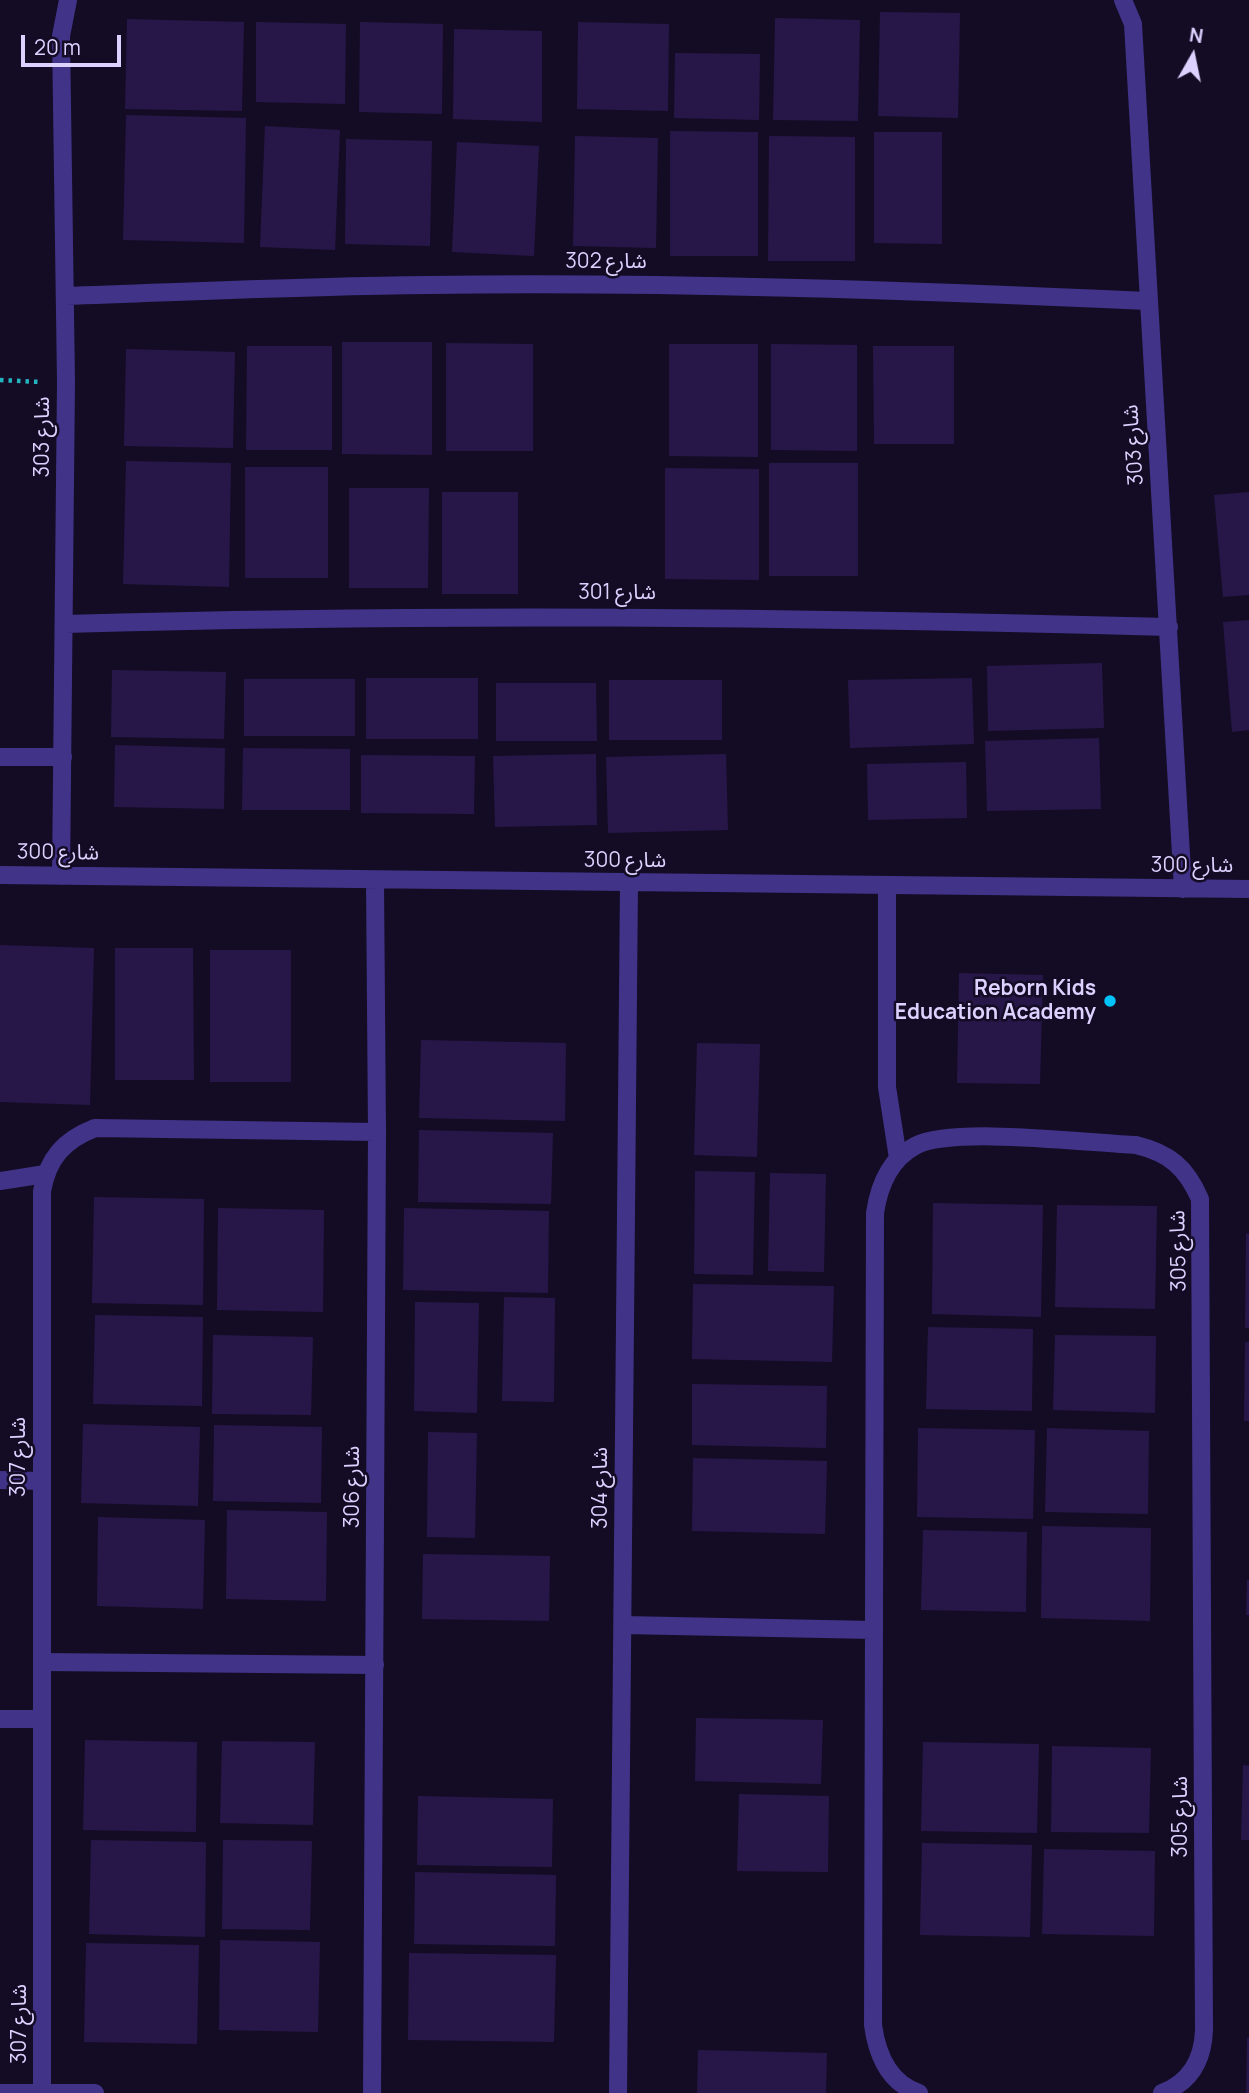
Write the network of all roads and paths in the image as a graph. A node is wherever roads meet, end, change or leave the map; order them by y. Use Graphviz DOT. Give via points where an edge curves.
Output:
graph roads {
  1 [pos="68,0"];
  2 [pos="1123,0"];
  3 [pos="65,296"];
  4 [pos="1147,301"];
  5 [pos="0,380"];
  6 [pos="66,382"];
  7 [pos="65,624"];
  8 [pos="1169,627"];
  9 [pos="0,757"];
  10 [pos="63,757"];
  11 [pos="0,876"];
  12 [pos="61,876"];
  13 [pos="375,881"];
  14 [pos="629,883"];
  15 [pos="887,885"];
  16 [pos="1183,889"];
  17 [pos="1249,889"];
  18 [pos="377,1132"];
  19 [pos="898,1158"];
  20 [pos="46,1174"];
  21 [pos="0,1181"];
  22 [pos="0,1480"];
  23 [pos="42,1481"];
  24 [pos="623,1625"];
  25 [pos="873,1630"];
  26 [pos="42,1662"];
  27 [pos="375,1665"];
  28 [pos="0,1719"];
  29 [pos="42,1719"];
  30 [pos="0,2093"];
  31 [pos="42,2093"];
  32 [pos="95,2093"];
  33 [pos="372,2093"];
  34 [pos="618,2093"];
  35 [pos="919,2093"];
  36 [pos="1162,2093"];
  1 -- 3 [label="street, شارع 303" via="61,36"];
  2 -- 4 [label="street, شارع 303" via="1133,24"];
  3 -- 4 [label="street, شارع 302" via="429,285 609,285"];
  3 -- 6 [label="street, شارع 303"];
  4 -- 8 [label="street, شارع 303"];
  5 -- 6 [label="path"];
  6 -- 7 [label="street, شارع 303"];
  7 -- 8 [label="street, شارع 301" via="619,615"];
  7 -- 10 [label="street, شارع 303"];
  8 -- 16 [label="street, شارع 303"];
  9 -- 10 [label="street"];
  10 -- 12 [label="street, شارع 303"];
  11 -- 12 [label="street, شارع 300"];
  12 -- 13 [label="street, شارع 300"];
  13 -- 14 [label="street, شارع 300"];
  13 -- 18 [label="street, شارع 306"];
  14 -- 15 [label="street, شارع 300"];
  14 -- 24 [label="street, شارع 304"];
  15 -- 16 [label="street, شارع 300"];
  15 -- 19 [label="street" via="887,1087"];
  16 -- 17 [label="street, شارع 300"];
  18 -- 20 [label="street, شارع 307" via="95,1128 64,1144"];
  18 -- 27 [label="street, شارع 306"];
  19 -- 25 [label="street" via="882,1184 875,1213"];
  19 -- 36 [label="street, شارع 305" via="914,1146 952,1136 1136,1145 1158,1150 1177,1162 1200,1199 1204,2029 1197,2064 1186,2079"];
  20 -- 21 [label="street"];
  20 -- 23 [label="street, شارع 307" via="42,1191"];
  22 -- 23 [label="street"];
  23 -- 26 [label="street, شارع 307"];
  24 -- 25 [label="street"];
  24 -- 34 [label="street, شارع 304"];
  25 -- 35 [label="street" via="873,2025 884,2064 897,2080"];
  26 -- 27 [label="street"];
  26 -- 29 [label="street, شارع 307"];
  27 -- 33 [label="street, شارع 306"];
  28 -- 29 [label="street"];
  29 -- 31 [label="street, شارع 307"];
  30 -- 31 [label="street"];
  31 -- 32 [label="street"];
}
